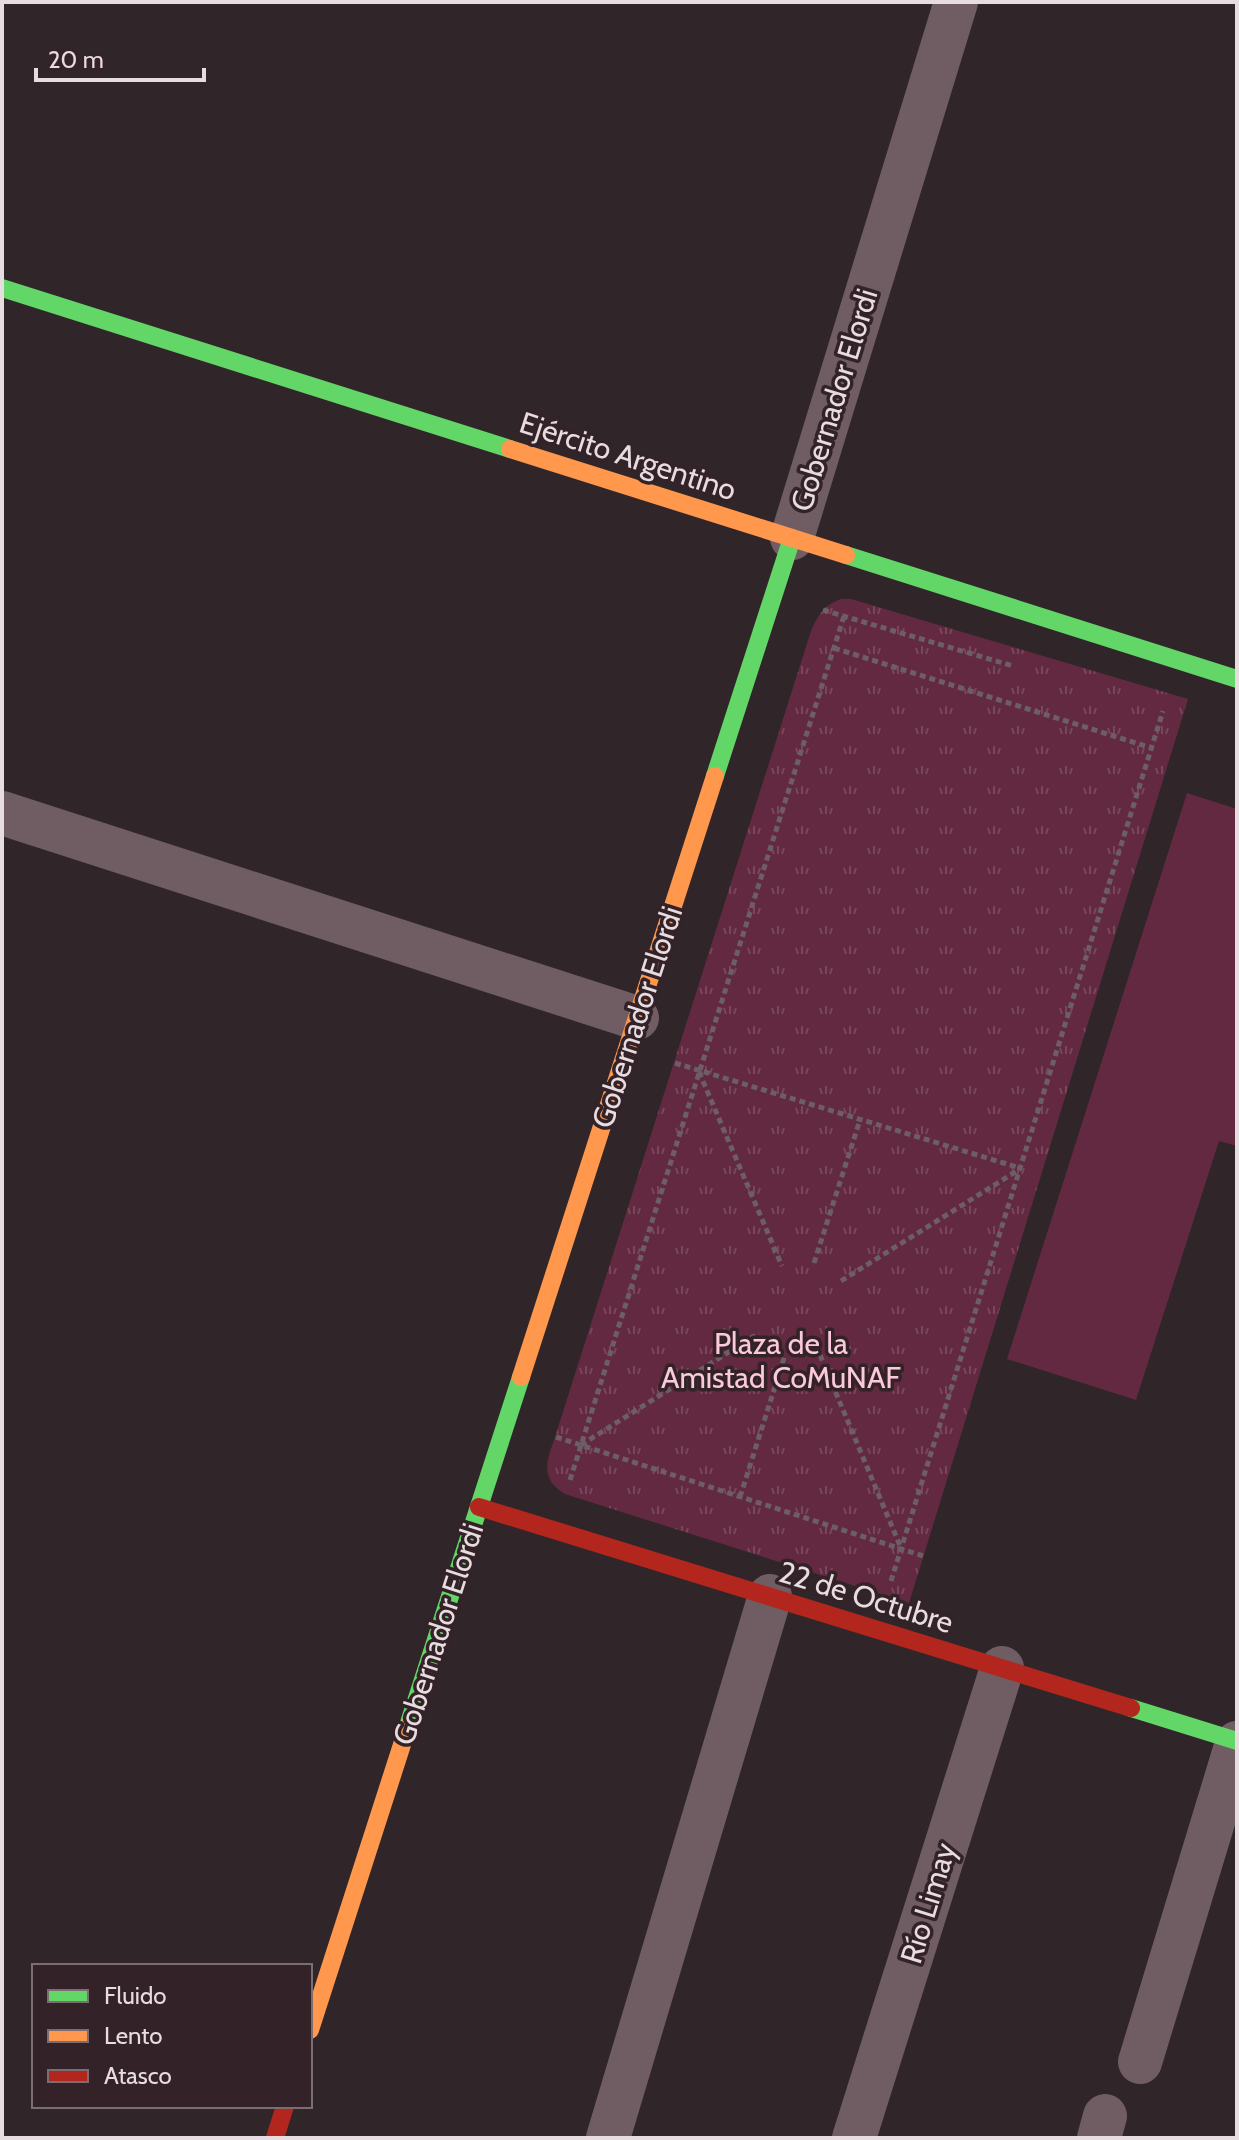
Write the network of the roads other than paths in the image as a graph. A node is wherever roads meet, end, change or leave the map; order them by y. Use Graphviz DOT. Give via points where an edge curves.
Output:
graph roads {
  1 [pos="956,2"];
  2 [pos="2,288"];
  3 [pos="792,538"];
  4 [pos="1237,679"];
  5 [pos="2,813"];
  6 [pos="637,1018"];
  7 [pos="479,1507"];
  8 [pos="770,1596"];
  9 [pos="1002,1668"];
  10 [pos="1237,1742"];
  11 [pos="312,2024"];
  12 [pos="1140,2062"];
  13 [pos="284,2108"];
  14 [pos="275,2138"];
  15 [pos="608,2138"];
  16 [pos="854,2138"];
  1 -- 3 [label="street, Gobernador Elordi"];
  2 -- 3 [label="street, Ejército Argentino"];
  3 -- 4 [label="street, Ejército Argentino"];
  3 -- 6 [label="street, Gobernador Elordi"];
  5 -- 6 [label="street"];
  6 -- 7 [label="street, Gobernador Elordi"];
  7 -- 8 [label="street, 22 de Octubre"];
  7 -- 11 [label="street, Gobernador Elordi"];
  8 -- 9 [label="street, 22 de Octubre"];
  8 -- 15 [label="street"];
  9 -- 10 [label="street, 22 de Octubre"];
  9 -- 16 [label="street, Río Limay"];
  10 -- 12 [label="street"];
  13 -- 14 [label="street"];
}
